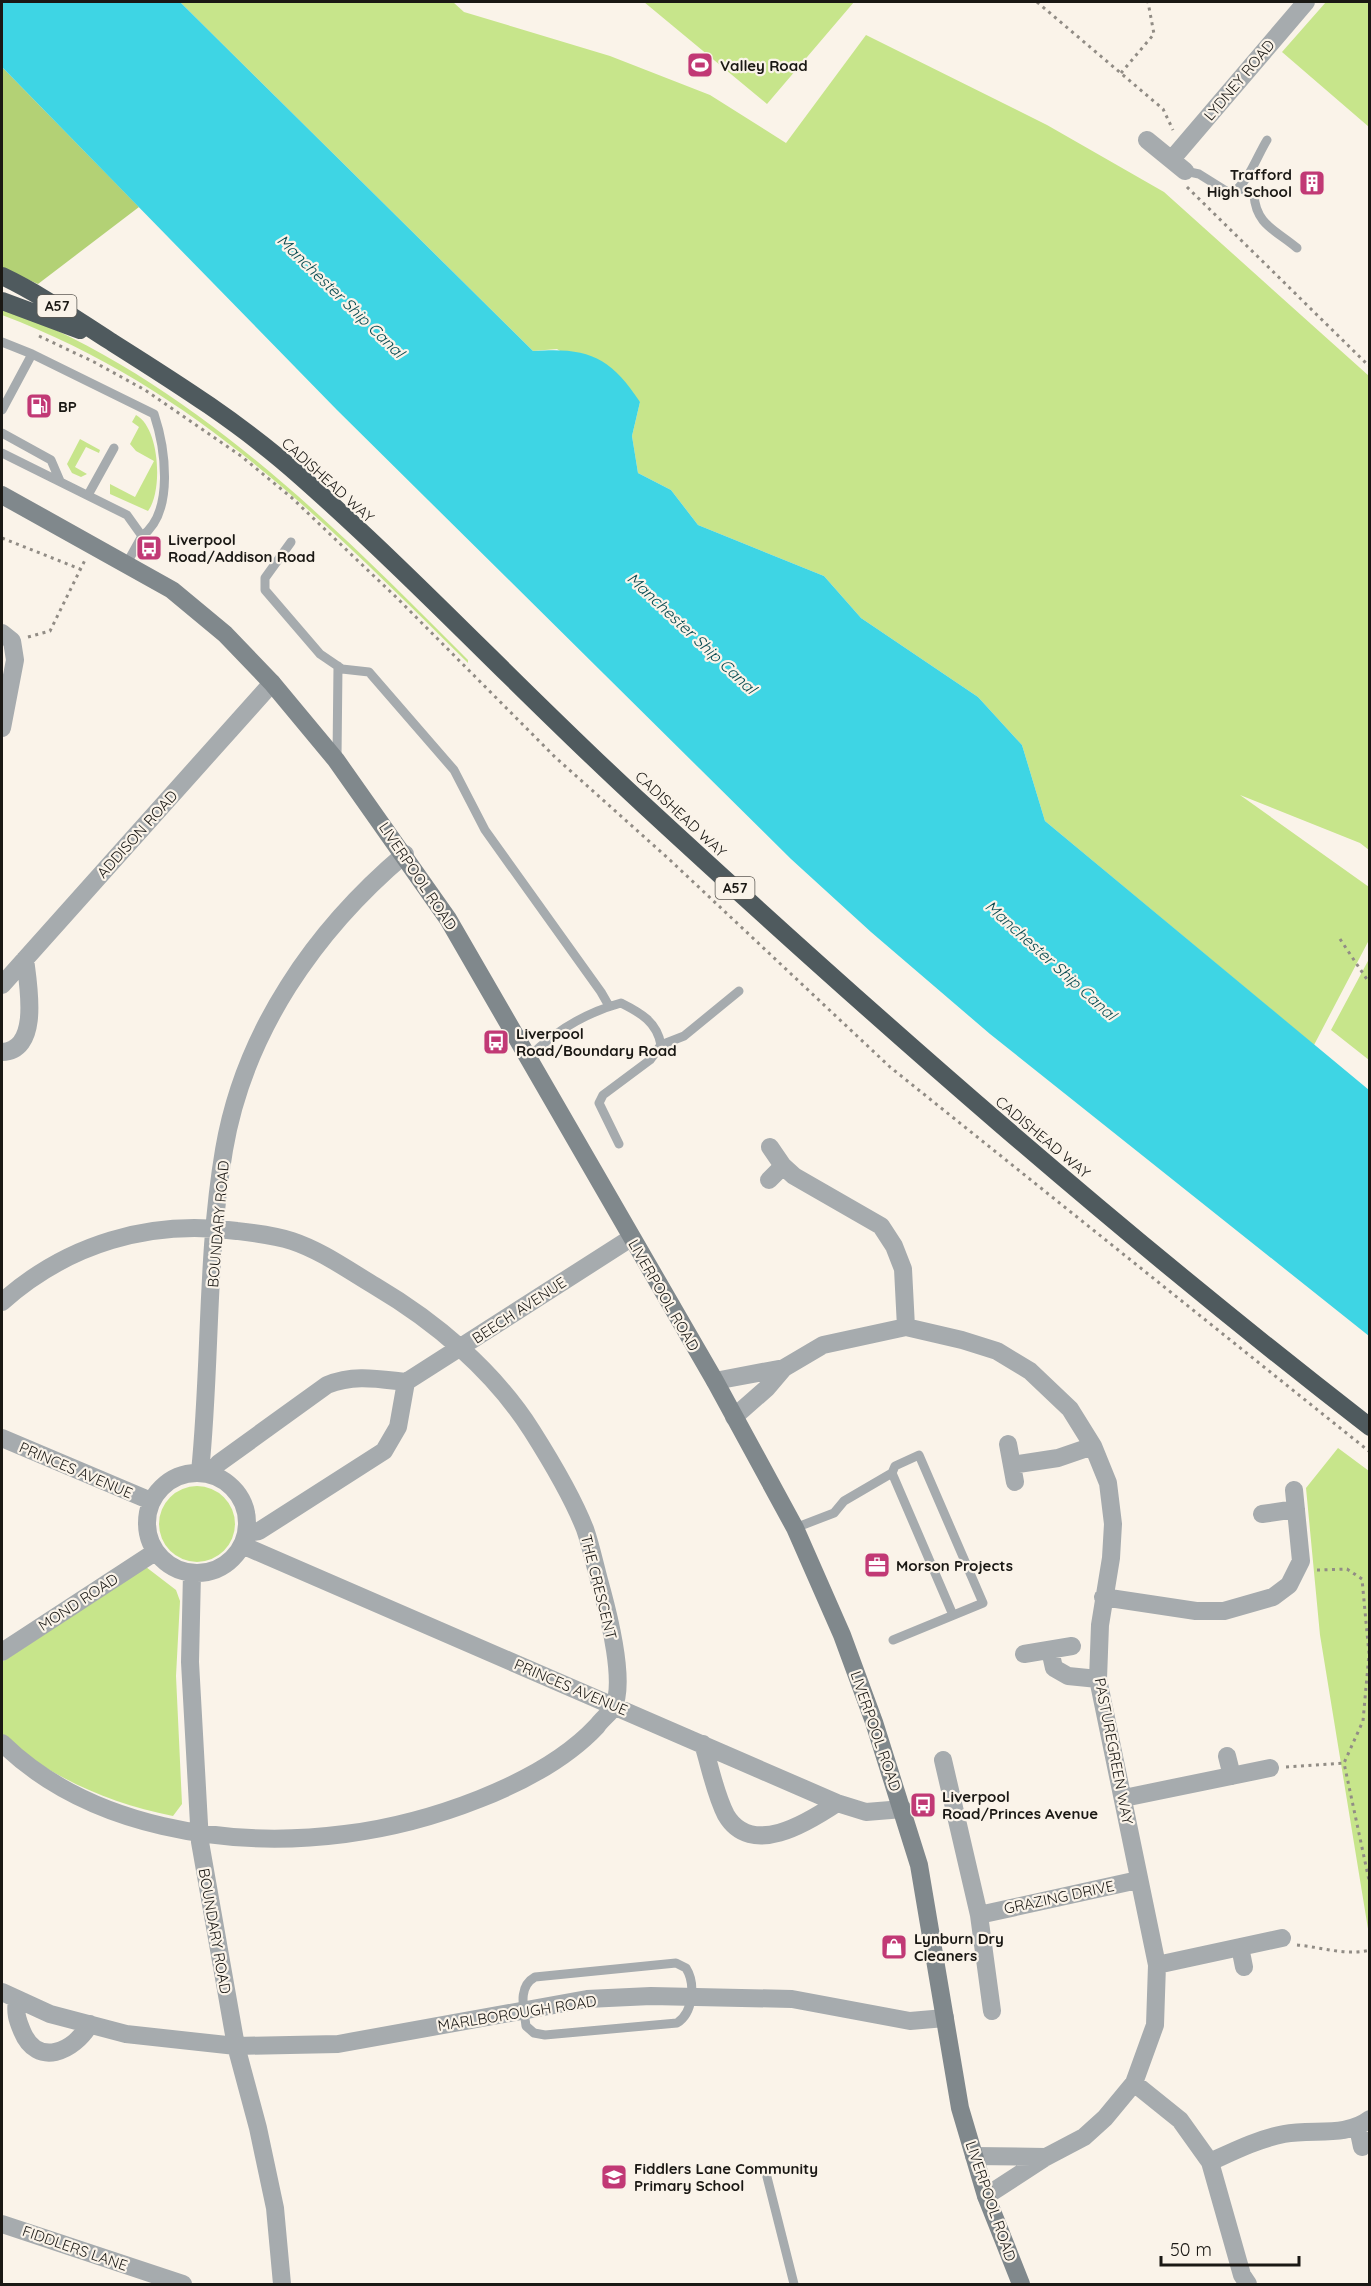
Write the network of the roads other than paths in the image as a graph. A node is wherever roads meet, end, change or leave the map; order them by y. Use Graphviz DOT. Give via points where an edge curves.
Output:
graph roads {
  1 [pos="1306,2"];
  2 [pos="1147,140"];
  3 [pos="1267,140"];
  4 [pos="1180,159"];
  5 [pos="1240,188"];
  6 [pos="1297,248"];
  7 [pos="2,276"];
  8 [pos="2,301"];
  9 [pos="110,341"];
  10 [pos="2,342"];
  11 [pos="32,354"];
  12 [pos="2,410"];
  13 [pos="2,433"];
  14 [pos="114,448"];
  15 [pos="2,453"];
  16 [pos="60,481"];
  17 [pos="2,495"];
  18 [pos="88,495"];
  19 [pos="142,536"];
  20 [pos="291,542"];
  21 [pos="126,563"];
  22 [pos="7,637"];
  23 [pos="338,666"];
  24 [pos="272,683"];
  25 [pos="2,728"];
  26 [pos="336,760"];
  27 [pos="405,854"];
  28 [pos="25,959"];
  29 [pos="2,985"];
  30 [pos="739,991"];
  31 [pos="609,1006"];
  32 [pos="661,1045"];
  33 [pos="2,1052"];
  34 [pos="528,1058"];
  35 [pos="619,1144"];
  36 [pos="770,1148"];
  37 [pos="783,1166"];
  38 [pos="769,1180"];
  39 [pos="216,1228"];
  40 [pos="631,1238"];
  41 [pos="2,1302"];
  42 [pos="906,1328"];
  43 [pos="460,1348"];
  44 [pos="784,1368"];
  45 [pos="715,1381"];
  46 [pos="406,1382"];
  47 [pos="734,1417"];
  48 [pos="1370,1427"];
  49 [pos="2,1438"];
  50 [pos="1008,1444"];
  51 [pos="1093,1446"];
  52 [pos="205,1473"];
  53 [pos="892,1473"];
  54 [pos="1294,1490"];
  55 [pos="151,1501"];
  56 [pos="1296,1509"];
  57 [pos="1262,1514"];
  58 [pos="795,1528"];
  59 [pos="244,1539"];
  60 [pos="155,1552"];
  61 [pos="192,1573"];
  62 [pos="1103,1597"];
  63 [pos="953,1616"];
  64 [pos="894,1640"];
  65 [pos="1072,1646"];
  66 [pos="1050,1650"];
  67 [pos="2,1652"];
  68 [pos="1024,1654"];
  69 [pos="1098,1679"];
  70 [pos="614,1706"];
  71 [pos="2,1743"];
  72 [pos="703,1744"];
  73 [pos="1227,1756"];
  74 [pos="943,1760"];
  75 [pos="1270,1768"];
  76 [pos="1232,1776"];
  77 [pos="1124,1798"];
  78 [pos="837,1803"];
  79 [pos="903,1809"];
  80 [pos="199,1833"];
  81 [pos="1138,1880"];
  82 [pos="979,1915"];
  83 [pos="1282,1938"];
  84 [pos="1240,1947"];
  85 [pos="1157,1965"];
  86 [pos="1244,1967"];
  87 [pos="10,1996"];
  88 [pos="690,1997"];
  89 [pos="524,2011"];
  90 [pos="992,2011"];
  91 [pos="945,2018"];
  92 [pos="90,2024"];
  93 [pos="236,2046"];
  94 [pos="1134,2084"];
  95 [pos="1364,2123"];
  96 [pos="1362,2146"];
  97 [pos="974,2156"];
  98 [pos="1046,2157"];
  99 [pos="1210,2162"];
  100 [pos="767,2177"];
  101 [pos="986,2196"];
  102 [pos="2,2224"];
  103 [pos="183,2284"];
  104 [pos="282,2284"];
  105 [pos="794,2284"];
  106 [pos="1021,2284"];
  107 [pos="1248,2284"];
  1 -- 4 [label="street, LYDNEY ROAD"];
  2 -- 4 [label="street"];
  3 -- 5 [label="lane"];
  4 -- 5 [label="lane" via="1231,194"];
  5 -- 6 [label="lane" via="1254,195 1255,209 1264,225"];
  7 -- 9 [label="highway, CADISHEAD WAY / A57" via="39,294"];
  8 -- 9 [label="highway, CADISHEAD WAY / A57"];
  9 -- 48 [label="highway, CADISHEAD WAY / A57" via="228,418 299,475 642,803 930,1065 1236,1323"];
  10 -- 11 [label="lane"];
  11 -- 12 [label="lane"];
  11 -- 19 [label="lane" via="154,414 165,492 149,530"];
  13 -- 16 [label="lane" via="51,459"];
  14 -- 18 [label="lane"];
  15 -- 16 [label="lane"];
  16 -- 18 [label="lane"];
  17 -- 21 [label="main road, LIVERPOOL ROAD"];
  18 -- 19 [label="lane" via="127,514"];
  19 -- 21 [label="lane"];
  20 -- 23 [label="lane" via="265,578 265,590 320,654"];
  21 -- 24 [label="main road, LIVERPOOL ROAD" via="172,590 225,633"];
  22 -- 25 [label="street" via="15,660"];
  23 -- 26 [label="lane"];
  23 -- 31 [label="lane" via="369,672 454,770 485,830"];
  24 -- 26 [label="main road, LIVERPOOL ROAD"];
  24 -- 28 [label="street, ADDISON ROAD"];
  26 -- 27 [label="main road, LIVERPOOL ROAD"];
  27 -- 34 [label="main road, LIVERPOOL ROAD" via="448,919"];
  27 -- 39 [label="street, BOUNDARY ROAD" via="343,911 283,991 246,1073 231,1121 217,1199"];
  28 -- 29 [label="street, ADDISON ROAD"];
  28 -- 33 [label="street" via="29,1027 19,1045"];
  30 -- 32 [label="lane" via="684,1036"];
  31 -- 32 [label="lane" via="621,1003 651,1022"];
  31 -- 34 [label="lane" via="568,1025"];
  32 -- 35 [label="lane" via="650,1060 603,1095 599,1103"];
  34 -- 40 [label="main road, LIVERPOOL ROAD"];
  36 -- 37 [label="street"];
  37 -- 38 [label="street"];
  37 -- 42 [label="street" via="881,1226 903,1269"];
  39 -- 41 [label="street, THE CRESCENT" via="153,1229 96,1244 52,1264"];
  39 -- 43 [label="street, THE CRESCENT" via="272,1236 315,1250 413,1309"];
  39 -- 52 [label="street, BOUNDARY ROAD"];
  40 -- 43 [label="street, BEECH AVENUE"];
  40 -- 45 [label="main road, LIVERPOOL ROAD"];
  42 -- 44 [label="street, PASTUREGREEN WAY" via="823,1345"];
  42 -- 51 [label="street, PASTUREGREEN WAY" via="997,1351 1030,1371 1070,1409"];
  43 -- 46 [label="street, BEECH AVENUE"];
  43 -- 70 [label="street, THE CRESCENT" via="530,1428 584,1528 612,1628 617,1678"];
  44 -- 45 [label="street, PASTUREGREEN WAY"];
  44 -- 47 [label="street, PASTUREGREEN WAY" via="767,1389"];
  45 -- 47 [label="main road, LIVERPOOL ROAD"];
  46 -- 52 [label="street" via="368,1377 344,1378 327,1385"];
  46 -- 59 [label="street" via="398,1427 384,1451"];
  47 -- 58 [label="main road, LIVERPOOL ROAD"];
  49 -- 55 [label="street, PRINCES AVENUE"];
  50 -- 51 [label="street" via="1013,1473"];
  51 -- 62 [label="street, PASTUREGREEN WAY" via="1108,1483 1113,1524"];
  52 -- 55 [label="street" via="180,1475 162,1485"];
  52 -- 59 [label="street" via="228,1482 240,1496 247,1514"];
  53 -- 58 [label="lane" via="844,1501 834,1513"];
  53 -- 63 [label="lane"];
  53 -- 63 [label="lane" via="895,1466 919,1455 983,1603"];
  54 -- 56 [label="street"];
  55 -- 60 [label="street" via="146,1518"];
  56 -- 57 [label="street"];
  56 -- 62 [label="street" via="1301,1561 1295,1586 1273,1597 1224,1611 1196,1611"];
  58 -- 79 [label="main road, LIVERPOOL ROAD" via="842,1635"];
  59 -- 61 [label="street" via="230,1561 212,1571"];
  59 -- 70 [label="street, PRINCES AVENUE"];
  60 -- 61 [label="street" via="171,1567"];
  60 -- 67 [label="street, MOND ROAD"];
  61 -- 80 [label="street, BOUNDARY ROAD" via="190,1662"];
  62 -- 69 [label="street, PASTUREGREEN WAY"];
  63 -- 64 [label="lane"];
  65 -- 66 [label="street"];
  66 -- 68 [label="street"];
  66 -- 69 [label="street" via="1054,1668 1068,1676"];
  69 -- 77 [label="street, PASTUREGREEN WAY"];
  70 -- 72 [label="street, PRINCES AVENUE"];
  70 -- 80 [label="street" via="582,1742 530,1775 474,1802 424,1818 375,1831 329,1836 275,1839"];
  71 -- 80 [label="street" via="15,1757 74,1794 124,1814"];
  72 -- 78 [label="street, PRINCES AVENUE"];
  72 -- 78 [label="street" via="726,1814 745,1833 768,1836 792,1828"];
  73 -- 76 [label="street"];
  74 -- 82 [label="street"];
  75 -- 76 [label="street"];
  76 -- 77 [label="street"];
  77 -- 81 [label="street, PASTUREGREEN WAY"];
  78 -- 79 [label="street, PRINCES AVENUE" via="866,1812"];
  79 -- 91 [label="main road, LIVERPOOL ROAD" via="919,1865"];
  80 -- 93 [label="street, BOUNDARY ROAD"];
  81 -- 82 [label="street, GRAZING DRIVE"];
  81 -- 85 [label="street, PASTUREGREEN WAY"];
  82 -- 90 [label="street"];
  83 -- 84 [label="street"];
  84 -- 85 [label="street"];
  84 -- 86 [label="street"];
  85 -- 94 [label="street, PASTUREGREEN WAY" via="1155,2025"];
  87 -- 92 [label="street, MARLBOROUGH ROAD" via="50,2014"];
  87 -- 92 [label="street, MARLBOROUGH ROAD" via="32,2048 53,2054 84,2035"];
  88 -- 89 [label="street, MARLBOROUGH ROAD" via="586,2000"];
  88 -- 89 [label="lane" via="686,2016 677,2024 545,2035 526,2026"];
  88 -- 89 [label="lane" via="689,1974 681,1965 670,1963 535,1977 523,1991"];
  88 -- 91 [label="street, MARLBOROUGH ROAD" via="792,1999 910,2021"];
  89 -- 93 [label="street, MARLBOROUGH ROAD" via="338,2044"];
  91 -- 97 [label="main road, LIVERPOOL ROAD" via="960,2108"];
  92 -- 93 [label="street, MARLBOROUGH ROAD" via="126,2034"];
  93 -- 104 [label="street, BOUNDARY ROAD" via="274,2208"];
  94 -- 98 [label="street, PASTUREGREEN WAY" via="1084,2137"];
  94 -- 99 [label="street" via="1180,2120"];
  95 -- 96 [label="street"];
  95 -- 99 [label="street" via="1258,2140"];
  97 -- 98 [label="street, PASTUREGREEN WAY"];
  97 -- 101 [label="main road, LIVERPOOL ROAD"];
  98 -- 101 [label="street, PASTUREGREEN WAY"];
  99 -- 107 [label="street" via="1242,2275"];
  100 -- 105 [label="lane"];
  101 -- 106 [label="main road, LIVERPOOL ROAD"];
  102 -- 103 [label="street, FIDDLERS LANE"];
}
